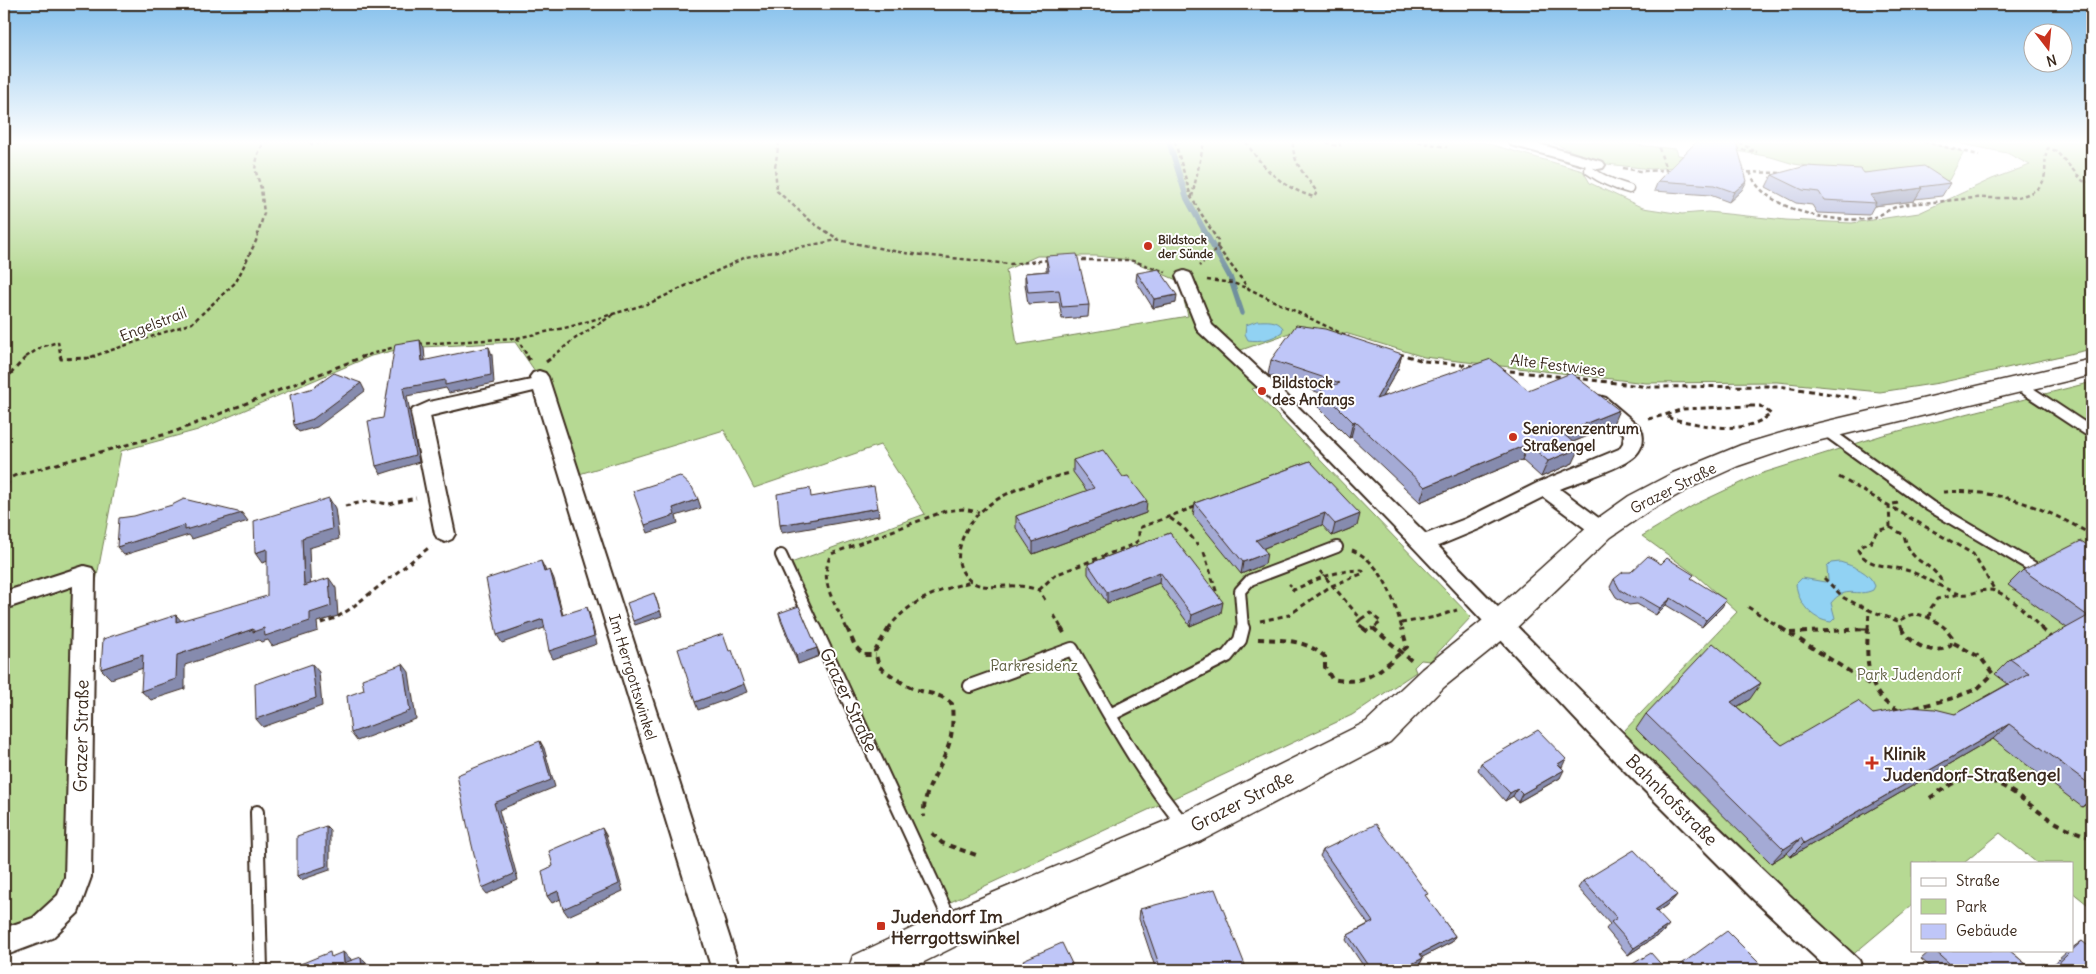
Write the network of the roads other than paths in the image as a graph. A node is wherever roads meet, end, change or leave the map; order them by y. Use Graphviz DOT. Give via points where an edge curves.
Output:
graph roads {
  1 [pos="1623,187"];
  2 [pos="1629,189"];
  3 [pos="1184,276"];
  4 [pos="2092,367"];
  5 [pos="2016,383"];
  6 [pos="1599,402"];
  7 [pos="1825,430"];
  8 [pos="2092,433"];
  9 [pos="1544,488"];
  10 [pos="1601,530"];
  11 [pos="444,534"];
  12 [pos="1423,544"];
  13 [pos="1337,547"];
  14 [pos="781,555"];
  15 [pos="2033,566"];
  16 [pos="4,600"];
  17 [pos="1489,614"];
  18 [pos="970,686"];
  19 [pos="1110,715"];
  20 [pos="257,812"];
  21 [pos="1188,829"];
  22 [pos="953,928"];
  23 [pos="4,942"];
  24 [pos="261,970"];
  25 [pos="726,970"];
  26 [pos="867,970"];
  27 [pos="1849,970"];
  1 -- 2 [label="lane"];
  3 -- 12 [label="street" via="1204,327"];
  4 -- 5 [label="main road, Grazer Straße"];
  5 -- 7 [label="main road, Grazer Straße"];
  5 -- 8 [label="lane"];
  6 -- 9 [label="street" via="1633,432 1632,449"];
  7 -- 10 [label="main road, Grazer Straße" via="1773,444 1701,473 1658,493"];
  7 -- 15 [label="lane" via="1960,525"];
  9 -- 10 [label="street"];
  9 -- 12 [label="street"];
  10 -- 17 [label="main road, Grazer Straße"];
  11 -- 25 [label="street, Im Herrgottswinkel" via="420,413 540,380"];
  12 -- 17 [label="street"];
  13 -- 19 [label="lane" via="1250,580 1240,591 1244,631 1238,646 1227,656"];
  14 -- 22 [label="lane, Grazer Straße"];
  16 -- 23 [label="street, Grazer Straße" via="84,574 78,877 68,904 42,928"];
  17 -- 21 [label="main road, Grazer Straße" via="1433,678 1378,732"];
  17 -- 27 [label="street, Bahnhofstraße" via="1751,878"];
  18 -- 19 [label="lane" via="1072,649"];
  19 -- 21 [label="lane" via="1166,805"];
  20 -- 24 [label="lane"];
  21 -- 22 [label="main road, Grazer Straße"];
  22 -- 26 [label="main road, Grazer Straße"];
}
